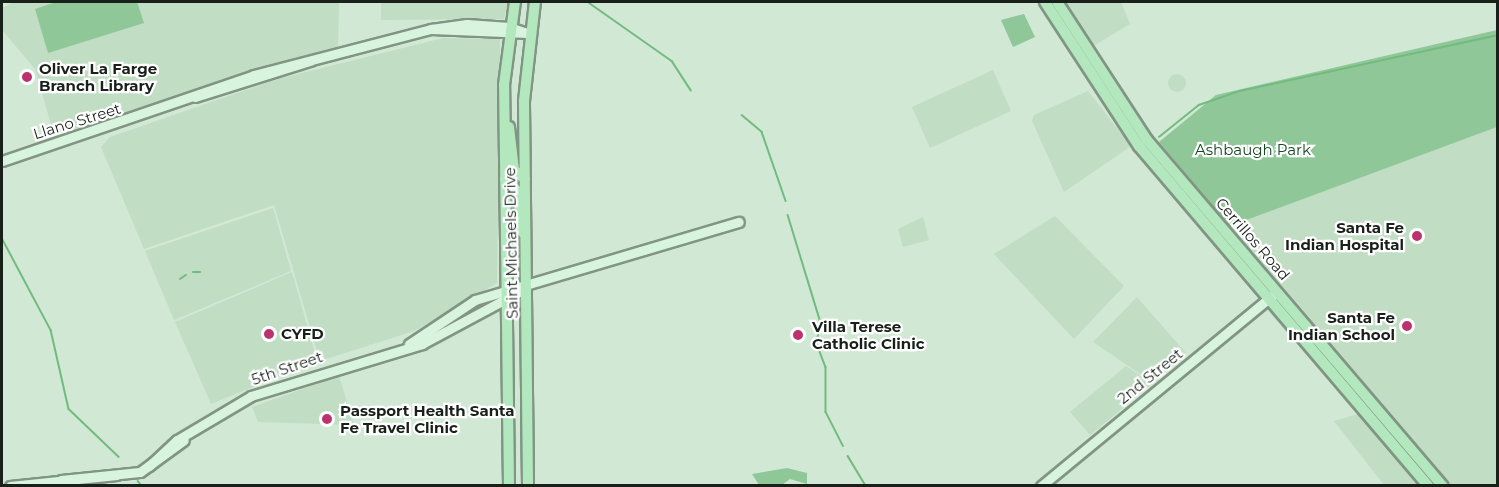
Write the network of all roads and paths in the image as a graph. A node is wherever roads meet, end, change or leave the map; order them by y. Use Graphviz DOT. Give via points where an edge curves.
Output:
graph roads {
  1 [pos="514,2"];
  2 [pos="535,2"];
  3 [pos="1045,2"];
  4 [pos="1057,2"];
  5 [pos="509,31"];
  6 [pos="528,33"];
  7 [pos="505,112"];
  8 [pos="2,161"];
  9 [pos="505,179"];
  10 [pos="525,179"];
  11 [pos="739,222"];
  12 [pos="526,239"];
  13 [pos="526,288"];
  14 [pos="506,289"];
  15 [pos="1274,294"];
  16 [pos="506,303"];
  17 [pos="409,344"];
  18 [pos="10,486"];
  19 [pos="509,486"];
  20 [pos="528,486"];
  21 [pos="1041,486"];
  22 [pos="1428,486"];
  23 [pos="1442,486"];
  1 -- 5 [label="main road, Saint Michaels Drive"];
  2 -- 6 [label="main road, Saint Michaels Drive"];
  3 -- 15 [label="main road, Cerrillos Road" via="1139,146"];
  4 -- 15 [label="main road, Cerrillos Road" via="1147,140"];
  5 -- 6 [label="street, Llano Street"];
  5 -- 7 [label="main road, Saint Michaels Drive"];
  5 -- 8 [label="street, Llano Street" via="431,29 254,76"];
  6 -- 10 [label="main road, Saint Michaels Drive"];
  7 -- 9 [label="main road, Saint Michaels Drive"];
  7 -- 10 [label="main road" via="514,170"];
  9 -- 12 [label="main road" via="517,191 517,219"];
  9 -- 14 [label="main road, Saint Michaels Drive"];
  10 -- 12 [label="main road, Saint Michaels Drive"];
  11 -- 13 [label="street, 5th Street"];
  12 -- 13 [label="main road, Saint Michaels Drive"];
  13 -- 14 [label="street, 5th Street"];
  13 -- 16 [label="street, 5th Street"];
  13 -- 20 [label="main road, Saint Michaels Drive"];
  14 -- 16 [label="main road, Saint Michaels Drive"];
  14 -- 17 [label="street, 5th Street" via="458,307"];
  15 -- 21 [label="street, 2nd Street"];
  15 -- 22 [label="main road, Cerrillos Road"];
  15 -- 23 [label="main road, Cerrillos Road"];
  16 -- 17 [label="street, 5th Street" via="458,320 422,344"];
  16 -- 19 [label="main road, Saint Michaels Drive"];
  17 -- 18 [label="street, 5th Street" via="264,390 149,466 116,475"];
}
